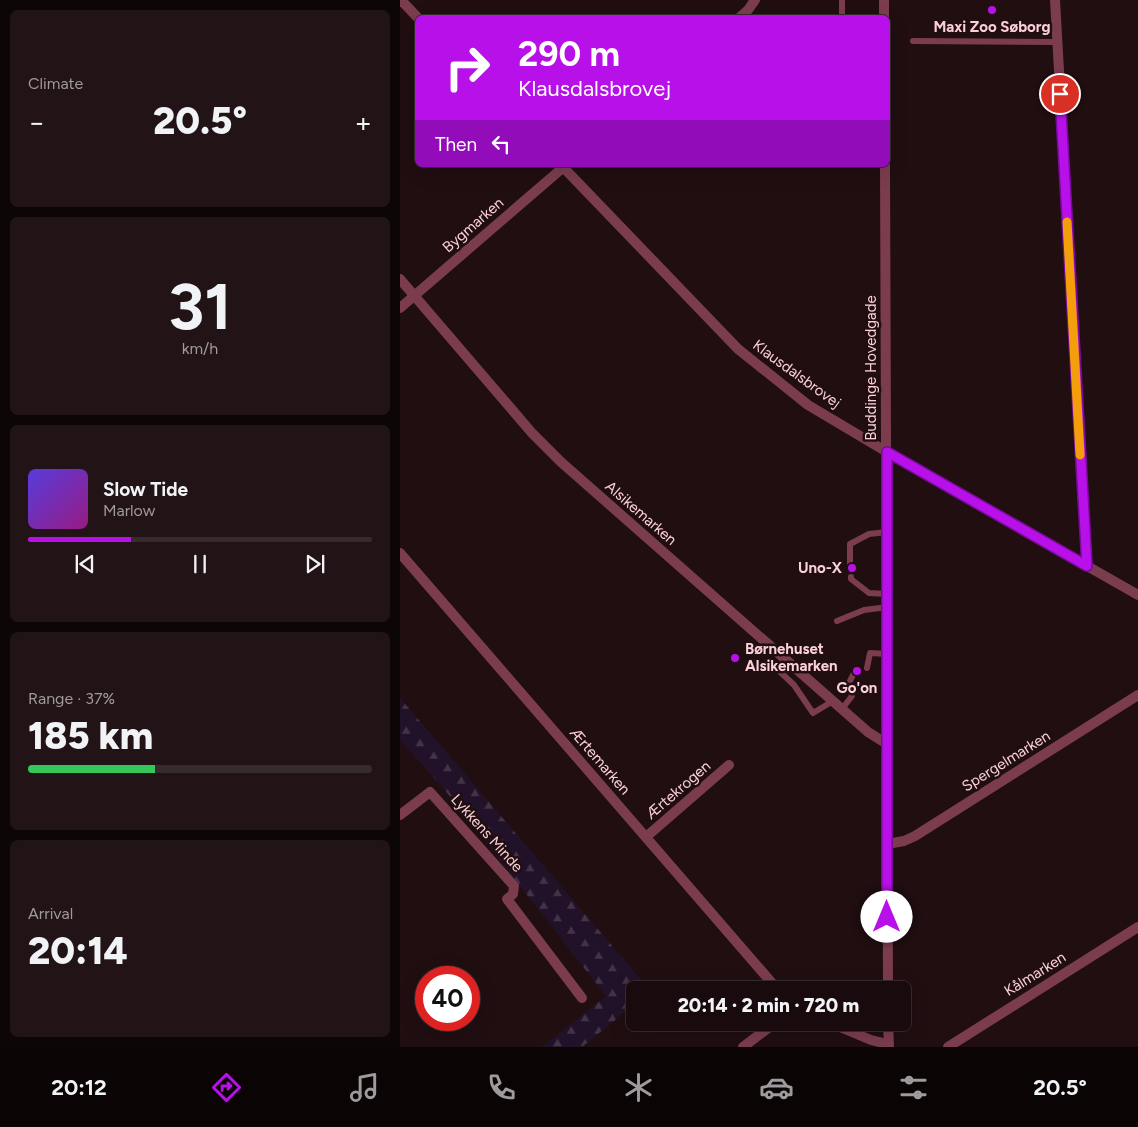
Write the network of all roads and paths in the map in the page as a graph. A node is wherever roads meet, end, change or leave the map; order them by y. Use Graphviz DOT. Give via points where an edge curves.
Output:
graph roads {
  1 [pos="401,0"];
  2 [pos="755,0"];
  3 [pos="842,0"];
  4 [pos="884,0"];
  5 [pos="1055,0"];
  6 [pos="415,15"];
  7 [pos="742,15"];
  8 [pos="842,15"];
  9 [pos="884,15"];
  10 [pos="913,41"];
  11 [pos="1057,42"];
  12 [pos="563,167"];
  13 [pos="565,167"];
  14 [pos="885,167"];
  15 [pos="400,279"];
  16 [pos="414,296"];
  17 [pos="400,308"];
  18 [pos="887,452"];
  19 [pos="887,532"];
  20 [pos="400,553"];
  21 [pos="850,565"];
  22 [pos="1087,566"];
  23 [pos="851,577"];
  24 [pos="887,594"];
  25 [pos="1138,595"];
  26 [pos="888,607"];
  27 [pos="837,622"];
  28 [pos="888,654"];
  29 [pos="785,659"];
  30 [pos="867,668"];
  31 [pos="854,673"];
  32 [pos="1138,695"];
  33 [pos="833,701"];
  34 [pos="842,709"];
  35 [pos="886,744"];
  36 [pos="729,765"];
  37 [pos="400,815"];
  38 [pos="646,837"];
  39 [pos="887,844"];
  40 [pos="1138,927"];
  41 [pos="770,981"];
  42 [pos="888,981"];
  43 [pos="582,998"];
  44 [pos="764,1031"];
  45 [pos="850,1031"];
  46 [pos="888,1031"];
  47 [pos="888,1045"];
  48 [pos="743,1047"];
  49 [pos="948,1047"];
  1 -- 6 [label="street"];
  2 -- 7 [label="street"];
  3 -- 8 [label="lane"];
  4 -- 9 [label="street"];
  5 -- 11 [label="street"];
  10 -- 11 [label="lane"];
  11 -- 22 [label="street"];
  12 -- 16 [label="street, Bygmarken"];
  13 -- 18 [label="street, Klausdalsbrovej" via="738,349 808,405"];
  14 -- 18 [label="street, Buddinge Hovedgade"];
  15 -- 16 [label="street, Alsikemarken"];
  16 -- 17 [label="street, Bygmarken"];
  16 -- 29 [label="street, Alsikemarken" via="561,462"];
  18 -- 19 [label="street, Buddinge Hovedgade"];
  18 -- 22 [label="street, Klausdalsbrovej"];
  19 -- 21 [label="lane" via="869,534 850,544"];
  19 -- 24 [label="street, Buddinge Hovedgade"];
  20 -- 38 [label="street, Ærtemarken"];
  22 -- 25 [label="street, Klausdalsbrovej"];
  23 -- 24 [label="lane" via="869,593"];
  24 -- 26 [label="street, Buddinge Hovedgade"];
  26 -- 27 [label="lane" via="864,610"];
  26 -- 28 [label="street, Buddinge Hovedgade"];
  28 -- 30 [label="lane" via="870,653"];
  28 -- 35 [label="street, Buddinge Hovedgade"];
  29 -- 33 [label="street, Alsikemarken"];
  29 -- 33 [label="lane" via="776,668 794,685 813,713"];
  31 -- 34 [label="lane" via="849,683 852,696"];
  32 -- 39 [label="street, Spergelmarken" via="915,836"];
  33 -- 34 [label="street, Alsikemarken"];
  34 -- 35 [label="street, Alsikemarken"];
  35 -- 39 [label="street, Buddinge Hovedgade"];
  36 -- 38 [label="street, Ærtekrogen"];
  37 -- 43 [label="street, Lykkens Minde" via="430,792 514,886 508,899"];
  38 -- 41 [label="street, Ærtemarken"];
  39 -- 42 [label="street, Buddinge Hovedgade"];
  40 -- 49 [label="street, Kålmarken"];
  44 -- 48 [label="street"];
  45 -- 47 [label="street"];
  46 -- 47 [label="street"];
}
